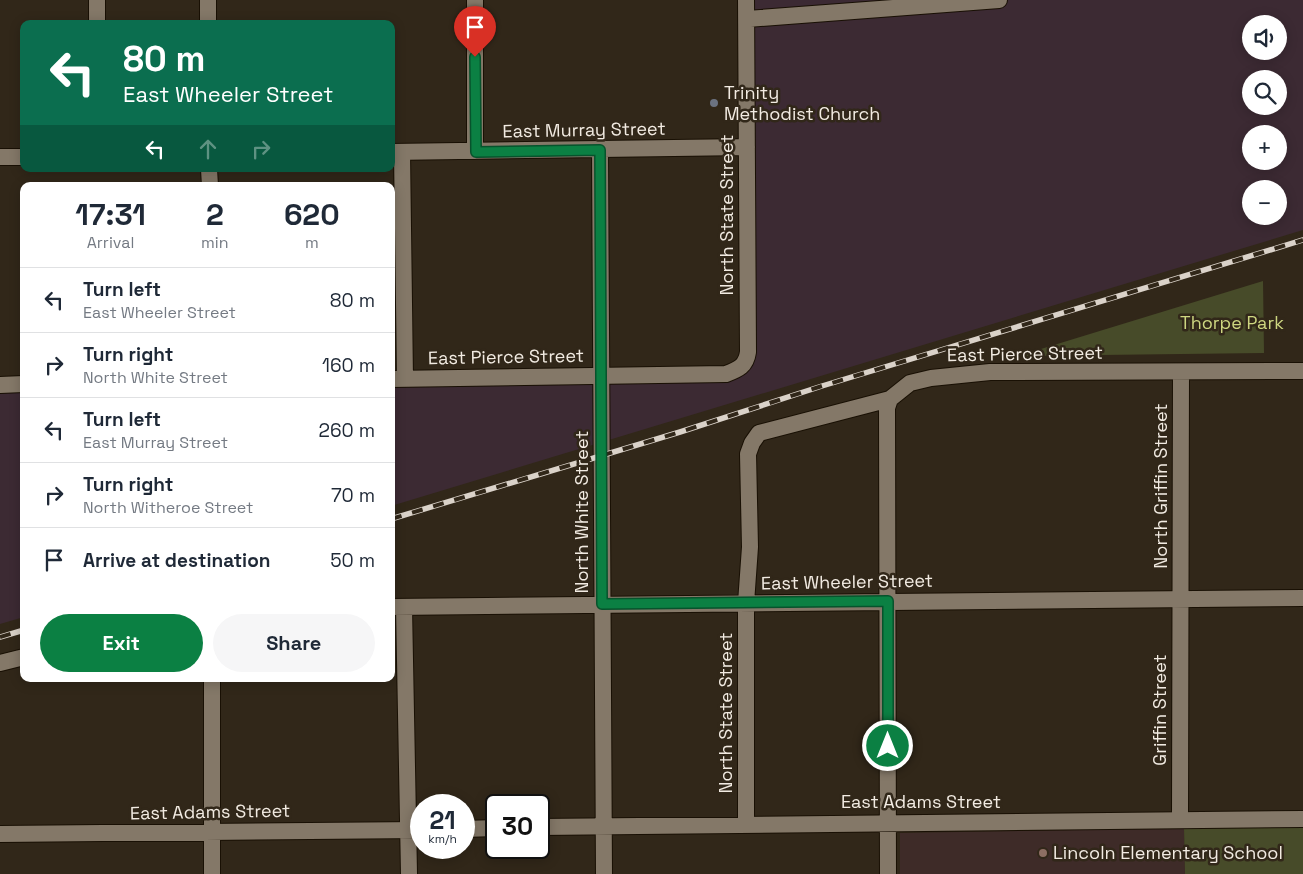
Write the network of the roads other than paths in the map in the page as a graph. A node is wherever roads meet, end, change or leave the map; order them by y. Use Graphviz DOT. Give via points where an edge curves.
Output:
graph roads {
  1 [pos="97,0"];
  2 [pos="208,0"];
  3 [pos="475,0"];
  4 [pos="746,0"];
  5 [pos="999,0"];
  6 [pos="747,19"];
  7 [pos="97,20"];
  8 [pos="208,20"];
  9 [pos="747,147"];
  10 [pos="600,150"];
  11 [pos="396,152"];
  12 [pos="476,152"];
  13 [pos="20,156"];
  14 [pos="0,157"];
  15 [pos="740,368"];
  16 [pos="1303,371"];
  17 [pos="1181,372"];
  18 [pos="602,376"];
  19 [pos="398,379"];
  20 [pos="20,384"];
  21 [pos="0,385"];
  22 [pos="890,399"];
  23 [pos="759,433"];
  24 [pos="1303,598"];
  25 [pos="1180,600"];
  26 [pos="888,601"];
  27 [pos="746,603"];
  28 [pos="602,604"];
  29 [pos="398,607"];
  30 [pos="20,658"];
  31 [pos="0,662"];
  32 [pos="212,682"];
  33 [pos="412,794"];
  34 [pos="1303,819"];
  35 [pos="1180,820"];
  36 [pos="887,823"];
  37 [pos="746,824"];
  38 [pos="603,825"];
  39 [pos="550,826"];
  40 [pos="410,830"];
  41 [pos="212,832"];
  42 [pos="0,834"];
  43 [pos="411,859"];
  44 [pos="212,874"];
  45 [pos="409,874"];
  46 [pos="604,874"];
  47 [pos="888,874"];
  1 -- 7 [label="street"];
  2 -- 8 [label="street"];
  3 -- 12 [label="street"];
  4 -- 6 [label="street, North State Street"];
  5 -- 6 [label="street"];
  6 -- 9 [label="street, North State Street"];
  9 -- 10 [label="street, East Murray Street"];
  9 -- 15 [label="street, North State Street" via="748,352"];
  10 -- 12 [label="street, East Murray Street"];
  10 -- 18 [label="street, North White Street"];
  11 -- 12 [label="street, East Murray Street"];
  11 -- 19 [label="street"];
  13 -- 14 [label="street"];
  15 -- 18 [label="street, East Pierce Street" via="726,374"];
  16 -- 17 [label="street, East Pierce Street"];
  17 -- 22 [label="street, East Pierce Street" via="960,374 910,383"];
  17 -- 25 [label="street, North Griffin Street"];
  18 -- 19 [label="street, East Pierce Street"];
  18 -- 28 [label="street, North White Street"];
  20 -- 21 [label="street"];
  22 -- 23 [label="street, East Pierce Street"];
  22 -- 26 [label="street" via="887,408"];
  23 -- 27 [label="street, North State Street" via="748,454 750,547"];
  24 -- 25 [label="street, East Wheeler Street"];
  25 -- 26 [label="street, East Wheeler Street"];
  25 -- 35 [label="street, Griffin Street"];
  26 -- 27 [label="street, East Wheeler Street"];
  26 -- 36 [label="street"];
  27 -- 28 [label="street, East Wheeler Street"];
  27 -- 37 [label="street, North State Street"];
  28 -- 29 [label="street, East Wheeler Street"];
  28 -- 38 [label="street, North White Street"];
  29 -- 33 [label="street"];
  30 -- 31 [label="street"];
  32 -- 41 [label="street"];
  34 -- 35 [label="street, East Adams Street"];
  35 -- 36 [label="street, East Adams Street"];
  36 -- 37 [label="street, East Adams Street"];
  36 -- 47 [label="street"];
  37 -- 38 [label="street, East Adams Street"];
  38 -- 39 [label="street, East Adams Street"];
  38 -- 46 [label="street, North White Street"];
  40 -- 41 [label="street, East Adams Street"];
  41 -- 42 [label="street, East Adams Street"];
  41 -- 44 [label="street"];
  43 -- 45 [label="street"];
}
